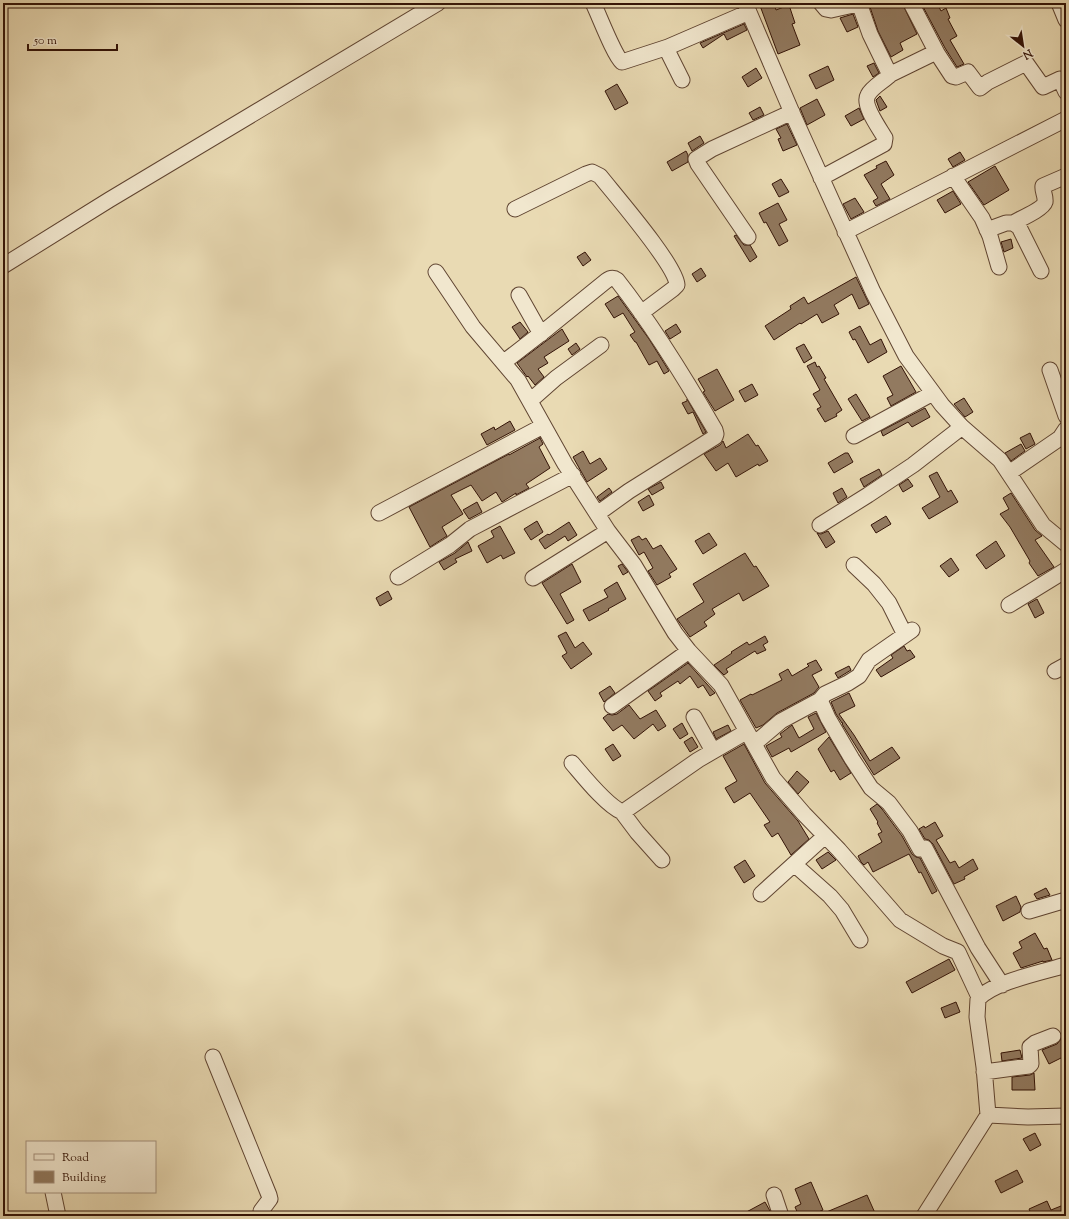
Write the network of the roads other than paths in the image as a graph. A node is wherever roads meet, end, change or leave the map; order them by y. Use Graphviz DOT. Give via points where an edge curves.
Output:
graph roads {
  1 [pos="438,3"];
  2 [pos="593,3"];
  3 [pos="821,3"];
  4 [pos="859,3"];
  5 [pos="911,3"];
  6 [pos="1059,3"];
  7 [pos="747,8"];
  8 [pos="1066,20"];
  9 [pos="668,47"];
  10 [pos="937,53"];
  11 [pos="891,74"];
  12 [pos="682,80"];
  13 [pos="1066,92"];
  14 [pos="792,112"];
  15 [pos="1066,119"];
  16 [pos="953,176"];
  17 [pos="1066,176"];
  18 [pos="821,178"];
  19 [pos="515,209"];
  20 [pos="1014,222"];
  21 [pos="987,230"];
  22 [pos="845,232"];
  23 [pos="748,237"];
  24 [pos="3,266"];
  25 [pos="999,267"];
  26 [pos="1041,271"];
  27 [pos="436,272"];
  28 [pos="519,295"];
  29 [pos="641,313"];
  30 [pos="541,334"];
  31 [pos="601,345"];
  32 [pos="504,362"];
  33 [pos="1050,370"];
  34 [pos="933,393"];
  35 [pos="530,401"];
  36 [pos="1066,416"];
  37 [pos="543,426"];
  38 [pos="962,427"];
  39 [pos="1066,428"];
  40 [pos="854,436"];
  41 [pos="1009,473"];
  42 [pos="573,475"];
  43 [pos="379,514"];
  44 [pos="597,514"];
  45 [pos="820,525"];
  46 [pos="608,531"];
  47 [pos="1066,544"];
  48 [pos="854,565"];
  49 [pos="1066,570"];
  50 [pos="398,577"];
  51 [pos="533,578"];
  52 [pos="1009,605"];
  53 [pos="689,651"];
  54 [pos="820,700"];
  55 [pos="612,706"];
  56 [pos="694,717"];
  57 [pos="750,738"];
  58 [pos="713,751"];
  59 [pos="572,764"];
  60 [pos="622,812"];
  61 [pos="825,836"];
  62 [pos="662,860"];
  63 [pos="794,864"];
  64 [pos="761,894"];
  65 [pos="1066,900"];
  66 [pos="1028,911"];
  67 [pos="860,940"];
  68 [pos="1066,965"];
  69 [pos="1002,984"];
  70 [pos="979,997"];
  71 [pos="1053,1036"];
  72 [pos="213,1057"];
  73 [pos="984,1072"];
  74 [pos="988,1115"];
  75 [pos="1066,1116"];
  76 [pos="53,1193"];
  77 [pos="774,1195"];
  78 [pos="58,1216"];
  79 [pos="261,1216"];
  80 [pos="780,1216"];
  81 [pos="924,1216"];
  1 -- 24 [label="street"];
  2 -- 9 [label="street" via="622,62"];
  3 -- 4 [label="street" via="826,9 831,10"];
  4 -- 11 [label="street" via="870,34"];
  5 -- 10 [label="street"];
  6 -- 8 [label="street"];
  7 -- 9 [label="street"];
  7 -- 14 [label="street"];
  9 -- 12 [label="street" via="667,50"];
  10 -- 11 [label="street"];
  10 -- 13 [label="street" via="952,76 968,72 980,88 1026,63 1043,87 1060,79"];
  11 -- 18 [label="street" via="868,94 866,100 868,109 885,138 884,144"];
  14 -- 18 [label="street"];
  14 -- 23 [label="street" via="696,159"];
  15 -- 16 [label="street"];
  16 -- 21 [label="street" via="972,201"];
  16 -- 22 [label="street"];
  17 -- 20 [label="street" via="1043,186 1043,206"];
  18 -- 22 [label="street"];
  19 -- 29 [label="street" via="586,174 592,172 600,176 658,250 677,280 677,285 673,289"];
  20 -- 21 [label="street"];
  20 -- 26 [label="street" via="1023,233"];
  21 -- 25 [label="street"];
  22 -- 34 [label="street" via="872,292 906,356"];
  27 -- 32 [label="street" via="473,327"];
  28 -- 30 [label="street"];
  29 -- 30 [label="street" via="617,280 611,278"];
  29 -- 44 [label="street" via="686,380 716,434 710,441"];
  30 -- 32 [label="street"];
  31 -- 35 [label="street"];
  32 -- 35 [label="street"];
  33 -- 36 [label="street"];
  34 -- 38 [label="street"];
  34 -- 40 [label="street"];
  35 -- 37 [label="street"];
  37 -- 42 [label="street"];
  37 -- 43 [label="street"];
  38 -- 41 [label="street" via="1000,460"];
  38 -- 45 [label="street" via="913,465"];
  39 -- 41 [label="street" via="1060,438"];
  41 -- 47 [label="street" via="1043,525"];
  42 -- 44 [label="street"];
  42 -- 50 [label="street" via="470,529"];
  44 -- 46 [label="street"];
  46 -- 51 [label="street"];
  46 -- 53 [label="street" via="634,565 675,633"];
  48 -- 54 [label="street" via="874,584 908,633 869,660 859,676 825,694"];
  49 -- 52 [label="street"];
  53 -- 55 [label="street"];
  53 -- 57 [label="street" via="721,685"];
  54 -- 57 [label="street"];
  54 -- 69 [label="street" via="828,718 871,788 889,803 920,849 925,848 978,948"];
  56 -- 58 [label="street"];
  57 -- 58 [label="street"];
  57 -- 61 [label="street" via="773,778"];
  58 -- 60 [label="street"];
  59 -- 60 [label="street" via="616,810"];
  60 -- 62 [label="street"];
  61 -- 63 [label="street"];
  61 -- 70 [label="street" via="900,920 958,952"];
  63 -- 64 [label="street"];
  63 -- 67 [label="street" via="830,896 842,910"];
  65 -- 66 [label="street"];
  68 -- 69 [label="street"];
  69 -- 70 [label="street"];
  70 -- 73 [label="street" via="977,1017"];
  71 -- 73 [label="street" via="1030,1047 1029,1066"];
  72 -- 79 [label="street" via="269,1195 270,1199"];
  73 -- 74 [label="street"];
  74 -- 75 [label="street"];
  74 -- 81 [label="street"];
  76 -- 78 [label="street"];
  77 -- 80 [label="street"];
}
